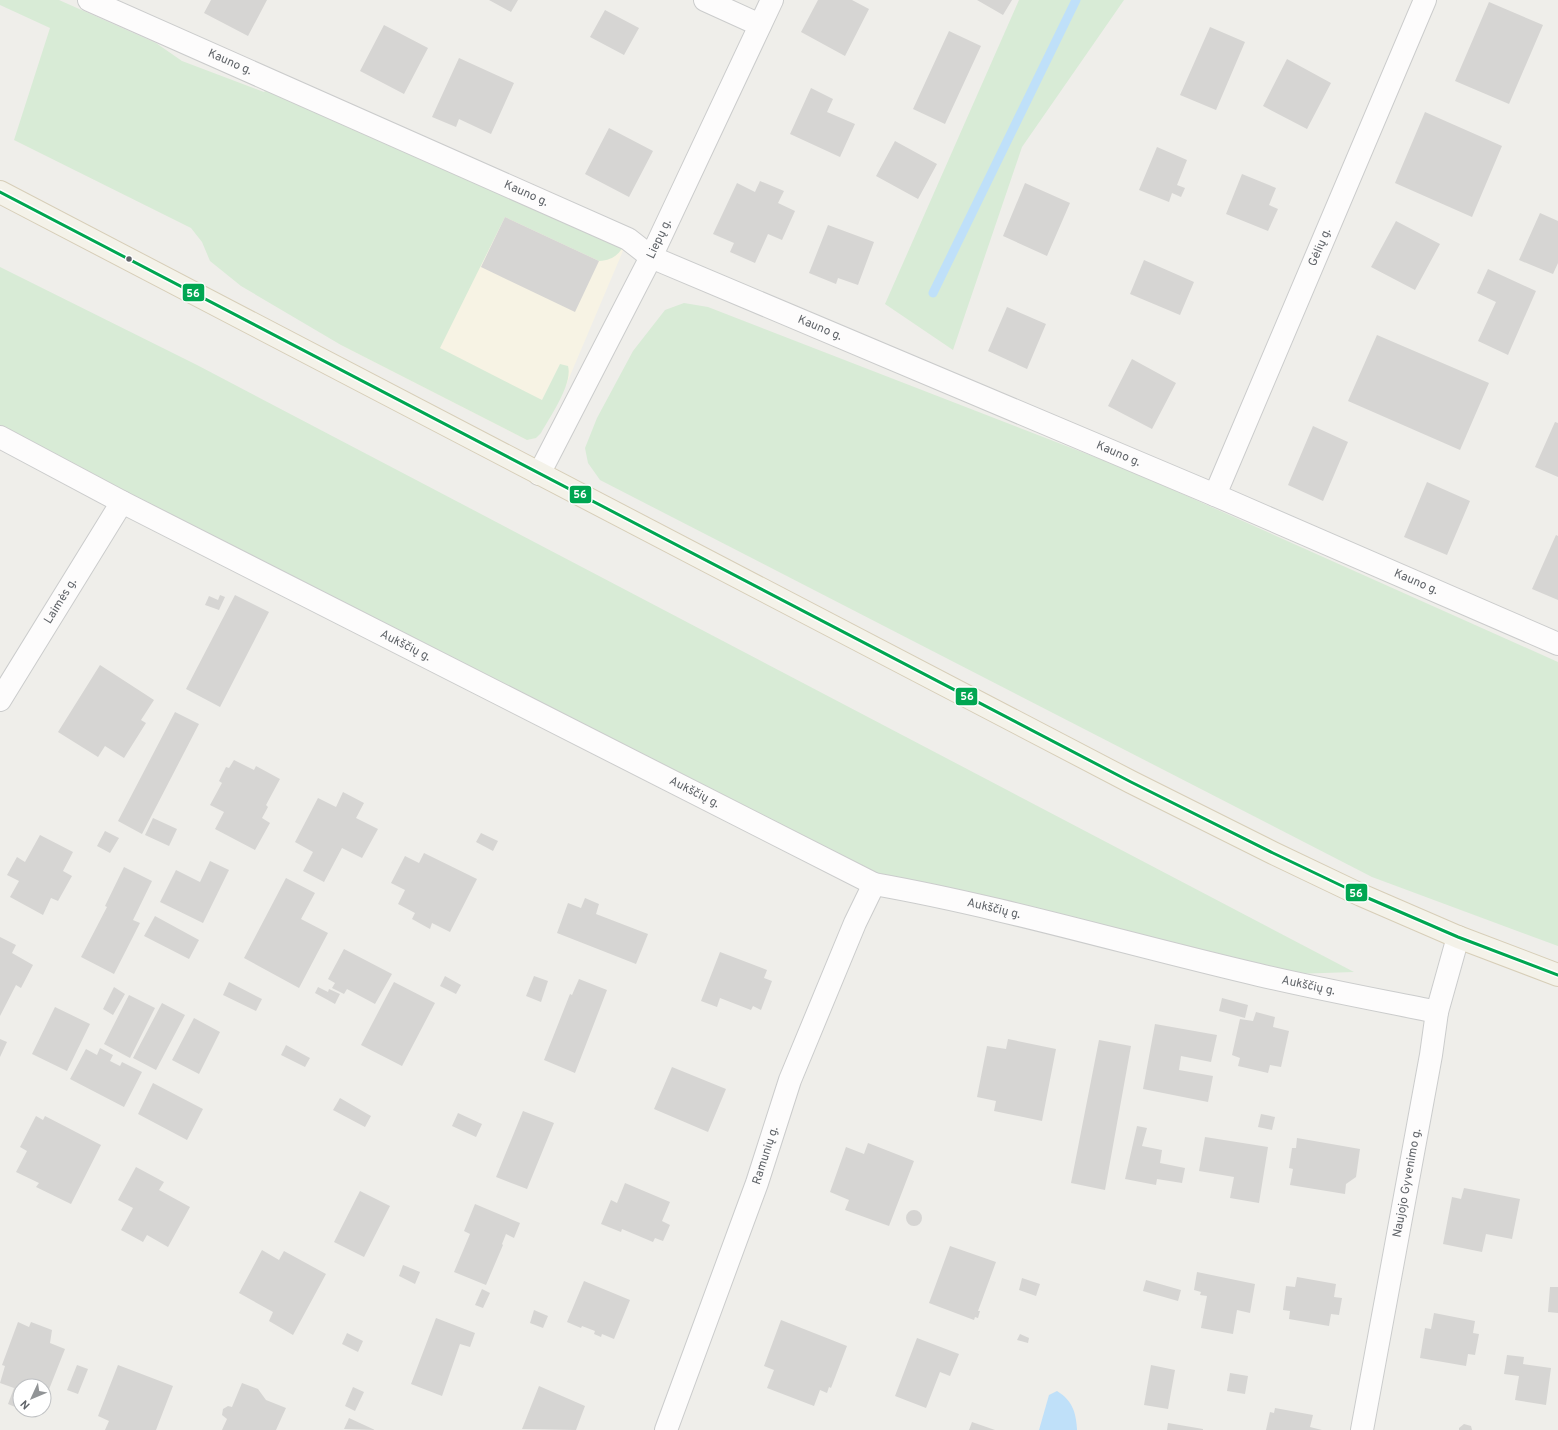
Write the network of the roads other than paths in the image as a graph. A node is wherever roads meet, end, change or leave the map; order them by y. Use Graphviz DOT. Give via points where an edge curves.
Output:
graph roads {
  1 [pos="89,0"];
  2 [pos="705,0"];
  3 [pos="772,0"];
  4 [pos="1425,0"];
  5 [pos="760,25"];
  6 [pos="0,192"];
  7 [pos="651,257"];
  8 [pos="0,438"];
  9 [pos="539,474"];
  10 [pos="1215,495"];
  11 [pos="122,502"];
  12 [pos="1558,644"];
  13 [pos="0,700"];
  14 [pos="874,884"];
  15 [pos="1458,938"];
  16 [pos="1558,975"];
  17 [pos="1437,1012"];
  18 [pos="666,1430"];
  19 [pos="1362,1430"];
  1 -- 7 [label="street, Kauno g." via="628,239"];
  2 -- 5 [label="street"];
  3 -- 5 [label="street, Liepų g."];
  4 -- 10 [label="street, Gėlių g."];
  5 -- 7 [label="street, Liepų g."];
  6 -- 9 [label="main road"];
  7 -- 9 [label="street, Liepų g."];
  7 -- 10 [label="street, Kauno g."];
  8 -- 11 [label="street, Aukščių g."];
  9 -- 15 [label="main road" via="1173,803 1341,885"];
  10 -- 12 [label="street, Kauno g."];
  11 -- 13 [label="street, Laimės g."];
  11 -- 14 [label="street, Aukščių g."];
  14 -- 17 [label="street, Aukščių g." via="943,896 1260,975"];
  14 -- 18 [label="street, Ramunių g." via="855,923 790,1080 757,1184"];
  15 -- 16 [label="main road"];
  15 -- 17 [label="street, Naujojo Gyvenimo g."];
  17 -- 19 [label="street, Naujojo Gyvenimo g."];
}
